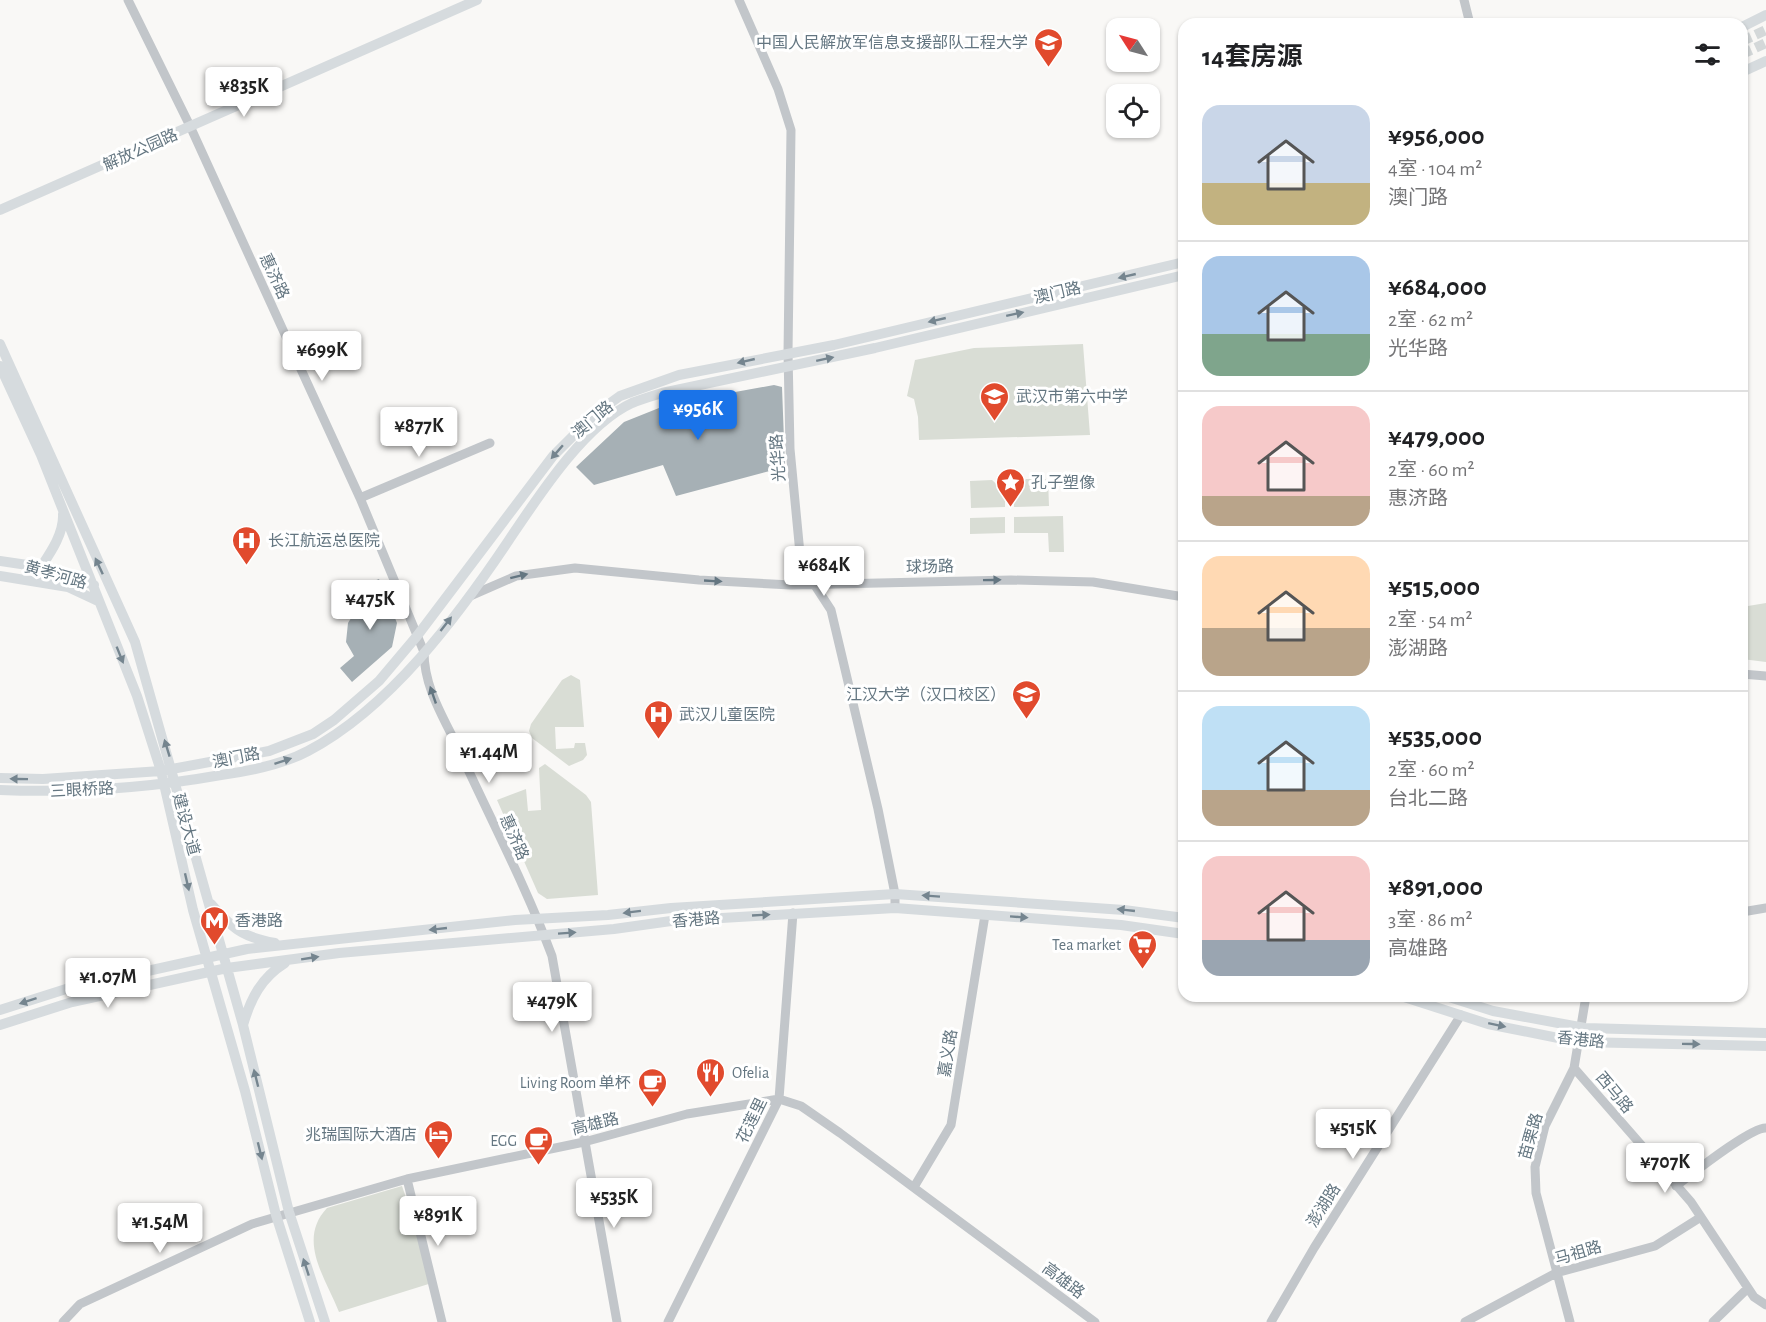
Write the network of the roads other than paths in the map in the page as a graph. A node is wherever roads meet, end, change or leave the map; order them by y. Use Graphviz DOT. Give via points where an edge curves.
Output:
graph roads {
  1 [pos="128,0"];
  2 [pos="477,0"];
  3 [pos="739,0"];
  4 [pos="1472,0"];
  5 [pos="1465,4"];
  6 [pos="1764,17"];
  7 [pos="1748,24"];
  8 [pos="1766,61"];
  9 [pos="1748,69"];
  10 [pos="190,126"];
  11 [pos="0,210"];
  12 [pos="1178,263"];
  13 [pos="1178,277"];
  14 [pos="0,344"];
  15 [pos="788,353"];
  16 [pos="0,366"];
  17 [pos="789,366"];
  18 [pos="490,443"];
  19 [pos="360,498"];
  20 [pos="62,508"];
  21 [pos="0,561"];
  22 [pos="41,567"];
  23 [pos="0,576"];
  24 [pos="92,584"];
  25 [pos="816,585"];
  26 [pos="111,591"];
  27 [pos="1178,596"];
  28 [pos="465,598"];
  29 [pos="98,600"];
  30 [pos="417,636"];
  31 [pos="424,651"];
  32 [pos="1748,674"];
  33 [pos="1766,676"];
  34 [pos="173,768"];
  35 [pos="161,771"];
  36 [pos="0,778"];
  37 [pos="176,782"];
  38 [pos="164,785"];
  39 [pos="0,790"];
  40 [pos="895,894"];
  41 [pos="208,901"];
  42 [pos="895,908"];
  43 [pos="1766,908"];
  44 [pos="1748,911"];
  45 [pos="793,913"];
  46 [pos="985,915"];
  47 [pos="1178,917"];
  48 [pos="537,919"];
  49 [pos="1178,933"];
  50 [pos="544,934"];
  51 [pos="287,945"];
  52 [pos="223,953"];
  53 [pos="207,956"];
  54 [pos="288,961"];
  55 [pos="227,968"];
  56 [pos="211,971"];
  57 [pos="1420,1002"];
  58 [pos="1465,1002"];
  59 [pos="1585,1002"];
  60 [pos="0,1010"];
  61 [pos="1461,1015"];
  62 [pos="0,1025"];
  63 [pos="243,1025"];
  64 [pos="1581,1028"];
  65 [pos="1766,1033"];
  66 [pos="1578,1042"];
  67 [pos="1766,1046"];
  68 [pos="1574,1068"];
  69 [pos="779,1099"];
  70 [pos="1766,1128"];
  71 [pos="584,1142"];
  72 [pos="407,1179"];
  73 [pos="1676,1186"];
  74 [pos="914,1187"];
  75 [pos="289,1212"];
  76 [pos="276,1215"];
  77 [pos="1701,1217"];
  78 [pos="1556,1273"];
  79 [pos="1748,1288"];
  80 [pos="1766,1305"];
  81 [pos="63,1322"];
  82 [pos="310,1322"];
  83 [pos="324,1322"];
  84 [pos="442,1322"];
  85 [pos="617,1322"];
  86 [pos="668,1322"];
  87 [pos="1095,1322"];
  88 [pos="1271,1322"];
  89 [pos="1465,1322"];
  90 [pos="1569,1322"];
  91 [pos="1713,1322"];
  1 -- 10 [label="street, 惠济路"];
  2 -- 10 [label="main road, 解放公园路"];
  3 -- 15 [label="street, 光华路" via="778,89 791,130"];
  4 -- 5 [label="street"];
  6 -- 7 [label="main road"];
  8 -- 9 [label="main road"];
  10 -- 11 [label="main road, 解放公园路"];
  10 -- 19 [label="street, 惠济路"];
  12 -- 15 [label="main road, 澳门路, one-way"];
  17 -- 13 [label="main road, 澳门路, one-way"];
  26 -- 14 [label="main road, 建设大道, one-way"];
  15 -- 17 [label="street, 光华路"];
  15 -- 30 [label="main road, 澳门路, one-way" via="647,384 620,396 595,414 554,456"];
  16 -- 20 [label="main road, 建设大道"];
  17 -- 25 [label="street, 光华路" via="790,449 801,564"];
  17 -- 28 [label="main road, 澳门路" via="662,393 631,404 605,422 549,481"];
  18 -- 19 [label="street"];
  19 -- 30 [label="street, 惠济路"];
  20 -- 22 [label="main road" via="63,522"];
  20 -- 24 [label="main road, 建设大道"];
  21 -- 22 [label="main road, 黄孝河路"];
  22 -- 24 [label="main road, 黄孝河路"];
  23 -- 29 [label="main road, 黄孝河路" via="68,587"];
  24 -- 26 [label="main road, 黄孝河路"];
  24 -- 29 [label="main road, 建设大道"];
  25 -- 27 [label="street, 球场路, one-way" via="1093,582"];
  28 -- 25 [label="street, 球场路, one-way" via="516,576 575,568 699,580"];
  25 -- 40 [label="street, 光华路" via="831,610"];
  34 -- 26 [label="main road, 建设大道, one-way" via="135,642"];
  31 -- 28 [label="main road, 澳门路, one-way"];
  29 -- 35 [label="main road, 建设大道, one-way" via="137,696"];
  30 -- 31 [label="street, 惠济路"];
  30 -- 34 [label="main road, 澳门路" via="379,681 313,734 269,751"];
  37 -- 31 [label="main road, 澳门路, one-way" via="242,772 306,752 374,705"];
  48 -- 31 [label="street, 惠济路, one-way" via="437,707 424,670"];
  32 -- 33 [label="street"];
  34 -- 35 [label="main road, 澳门路"];
  34 -- 37 [label="main road, 建设大道"];
  35 -- 36 [label="main road, 三眼桥路, one-way"];
  35 -- 38 [label="main road, 建设大道"];
  37 -- 38 [label="main road, 澳门路"];
  37 -- 41 [label="main road, 建设大道"];
  38 -- 39 [label="main road, 三眼桥路" via="43,792"];
  38 -- 53 [label="main road, 建设大道, one-way"];
  40 -- 42 [label="street, 光华路"];
  47 -- 40 [label="main road, 香港路, one-way"];
  40 -- 48 [label="main road, 香港路, one-way"];
  41 -- 51 [label="main road" via="245,936"];
  41 -- 52 [label="main road, 建设大道"];
  42 -- 45 [label="main road, 香港路"];
  42 -- 46 [label="main road, 香港路"];
  43 -- 44 [label="street"];
  50 -- 45 [label="main road, 香港路, one-way"];
  45 -- 69 [label="street, 花莲里"];
  46 -- 49 [label="main road, 香港路, one-way"];
  46 -- 74 [label="street, 嘉义路" via="951,1125"];
  48 -- 50 [label="street, 惠济路"];
  48 -- 51 [label="main road, 香港路, one-way"];
  54 -- 50 [label="main road, 香港路, one-way"];
  50 -- 71 [label="street, 惠济路" via="552,956"];
  51 -- 52 [label="main road, 香港路"];
  52 -- 53 [label="main road, 香港路"];
  52 -- 55 [label="main road, 建设大道"];
  53 -- 56 [label="main road, 建设大道"];
  53 -- 60 [label="main road, 香港路, one-way" via="66,989"];
  54 -- 55 [label="main road, 香港路"];
  54 -- 63 [label="main road" via="258,988"];
  55 -- 56 [label="main road, 香港路"];
  55 -- 63 [label="main road, 建设大道"];
  56 -- 62 [label="main road, 香港路" via="72,1002"];
  56 -- 76 [label="main road, 建设大道, one-way"];
  57 -- 61 [label="main road, 香港路"];
  58 -- 64 [label="main road, 香港路"];
  59 -- 64 [label="street, 苗栗路"];
  61 -- 66 [label="main road, 香港路, one-way"];
  61 -- 88 [label="street, 澎湖路"];
  75 -- 63 [label="main road, 建设大道, one-way"];
  64 -- 65 [label="main road, 香港路"];
  64 -- 66 [label="street, 苗栗路"];
  66 -- 67 [label="main road, 香港路, one-way"];
  66 -- 68 [label="street, 苗栗路"];
  68 -- 73 [label="street, 西马路"];
  68 -- 78 [label="street, 苗栗路" via="1545,1126 1535,1167 1536,1193"];
  69 -- 71 [label="street, 高雄路" via="687,1114"];
  69 -- 74 [label="street, 高雄路" via="801,1106"];
  69 -- 86 [label="street, 花莲里"];
  70 -- 73 [label="street" via="1743,1138"];
  71 -- 72 [label="street, 高雄路"];
  71 -- 85 [label="street, 惠济路"];
  72 -- 75 [label="street, 高雄路"];
  72 -- 84 [label="street"];
  73 -- 77 [label="street, 西马路"];
  74 -- 87 [label="street, 高雄路"];
  75 -- 76 [label="street, 高雄路"];
  83 -- 75 [label="main road, 建设大道, one-way"];
  76 -- 81 [label="street, 高雄路" via="80,1305"];
  76 -- 82 [label="main road, 建设大道"];
  77 -- 78 [label="street, 马祖路" via="1655,1246"];
  77 -- 79 [label="street, 西马路"];
  78 -- 89 [label="street, 马祖路"];
  78 -- 90 [label="street, 苗栗路"];
  79 -- 80 [label="street, 西马路"];
  79 -- 91 [label="street"];
}
